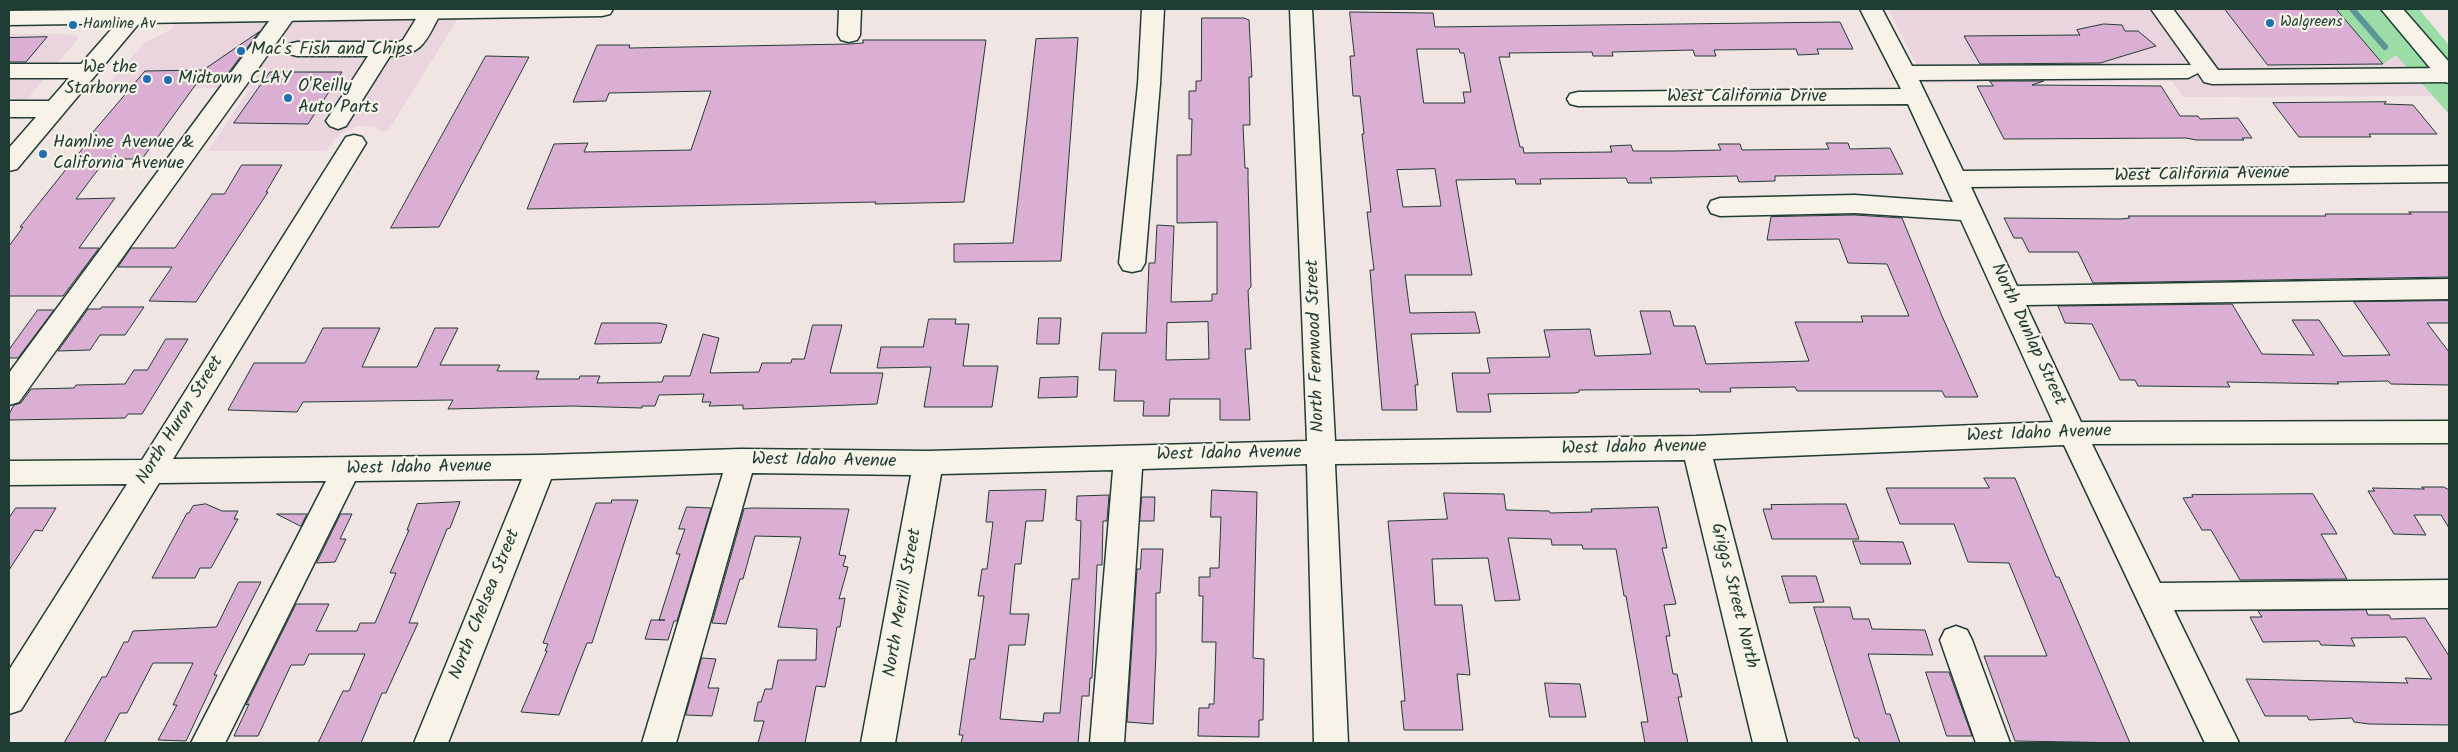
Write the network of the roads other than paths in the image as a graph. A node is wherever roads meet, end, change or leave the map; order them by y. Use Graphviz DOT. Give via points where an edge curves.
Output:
graph roads {
  1 [pos="602,9"];
  2 [pos="850,9"];
  3 [pos="1153,9"];
  4 [pos="1301,9"];
  5 [pos="1871,9"];
  6 [pos="2162,9"];
  7 [pos="2392,9"];
  8 [pos="431,11"];
  9 [pos="137,13"];
  10 [pos="286,14"];
  11 [pos="9,18"];
  12 [pos="849,35"];
  13 [pos="297,49"];
  14 [pos="383,50"];
  15 [pos="9,71"];
  16 [pos="86,71"];
  17 [pos="2188,71"];
  18 [pos="2449,76"];
  19 [pos="1910,85"];
  20 [pos="1578,99"];
  21 [pos="9,109"];
  22 [pos="54,109"];
  23 [pos="338,121"];
  24 [pos="354,143"];
  25 [pos="9,163"];
  26 [pos="2449,174"];
  27 [pos="1955,179"];
  28 [pos="1720,207"];
  29 [pos="1970,212"];
  30 [pos="1132,263"];
  31 [pos="2449,289"];
  32 [pos="2010,296"];
  33 [pos="9,394"];
  34 [pos="2449,432"];
  35 [pos="2073,433"];
  36 [pos="1696,448"];
  37 [pos="1321,454"];
  38 [pos="1128,458"];
  39 [pos="741,461"];
  40 [pos="928,463"];
  41 [pos="541,467"];
  42 [pos="150,470"];
  43 [pos="346,470"];
  44 [pos="9,473"];
  45 [pos="2449,594"];
  46 [pos="2153,597"];
  47 [pos="1956,640"];
  48 [pos="9,700"];
  49 [pos="208,743"];
  50 [pos="431,743"];
  51 [pos="659,743"];
  52 [pos="878,743"];
  53 [pos="1107,743"];
  54 [pos="1331,743"];
  55 [pos="1770,743"];
  56 [pos="1994,743"];
  57 [pos="2222,743"];
  1 -- 8 [label="street"];
  2 -- 12 [label="street"];
  3 -- 30 [label="street"];
  4 -- 37 [label="street, North Fernwood Street"];
  5 -- 19 [label="street, North Dunlap Street"];
  6 -- 18 [label="street" via="2212,77"];
  7 -- 18 [label="street"];
  8 -- 10 [label="street"];
  8 -- 14 [label="street" via="411,45"];
  9 -- 10 [label="street"];
  9 -- 11 [label="street"];
  9 -- 16 [label="street"];
  10 -- 33 [label="street"];
  13 -- 14 [label="street"];
  14 -- 23 [label="street"];
  15 -- 16 [label="street"];
  16 -- 22 [label="street"];
  17 -- 19 [label="street, West California Drive"];
  19 -- 20 [label="street, West California Drive"];
  19 -- 27 [label="street, North Dunlap Street"];
  21 -- 22 [label="street"];
  22 -- 25 [label="street"];
  24 -- 42 [label="street, North Huron Street"];
  26 -- 27 [label="street, West California Avenue"];
  27 -- 29 [label="street, North Dunlap Street"];
  28 -- 29 [label="street" via="1855,204"];
  29 -- 32 [label="street, North Dunlap Street"];
  31 -- 32 [label="street"];
  32 -- 35 [label="street, North Dunlap Street"];
  34 -- 35 [label="street, West Idaho Avenue"];
  35 -- 36 [label="street, West Idaho Avenue"];
  35 -- 46 [label="street, North Dunlap Street"];
  36 -- 37 [label="street, West Idaho Avenue"];
  36 -- 55 [label="street, Griggs Street North"];
  37 -- 38 [label="street, West Idaho Avenue"];
  37 -- 54 [label="street, North Fernwood Street"];
  38 -- 40 [label="street, West Idaho Avenue"];
  38 -- 53 [label="street"];
  39 -- 40 [label="street, West Idaho Avenue"];
  39 -- 41 [label="street, West Idaho Avenue"];
  39 -- 51 [label="street"];
  40 -- 52 [label="street, North Merrill Street"];
  41 -- 43 [label="street, West Idaho Avenue"];
  41 -- 50 [label="street, North Chelsea Street"];
  42 -- 43 [label="street, West Idaho Avenue"];
  42 -- 44 [label="street, West Idaho Avenue"];
  42 -- 48 [label="street, North Huron Street"];
  43 -- 49 [label="street"];
  45 -- 46 [label="street"];
  46 -- 57 [label="street, North Dunlap Street"];
  47 -- 56 [label="street"];
}
